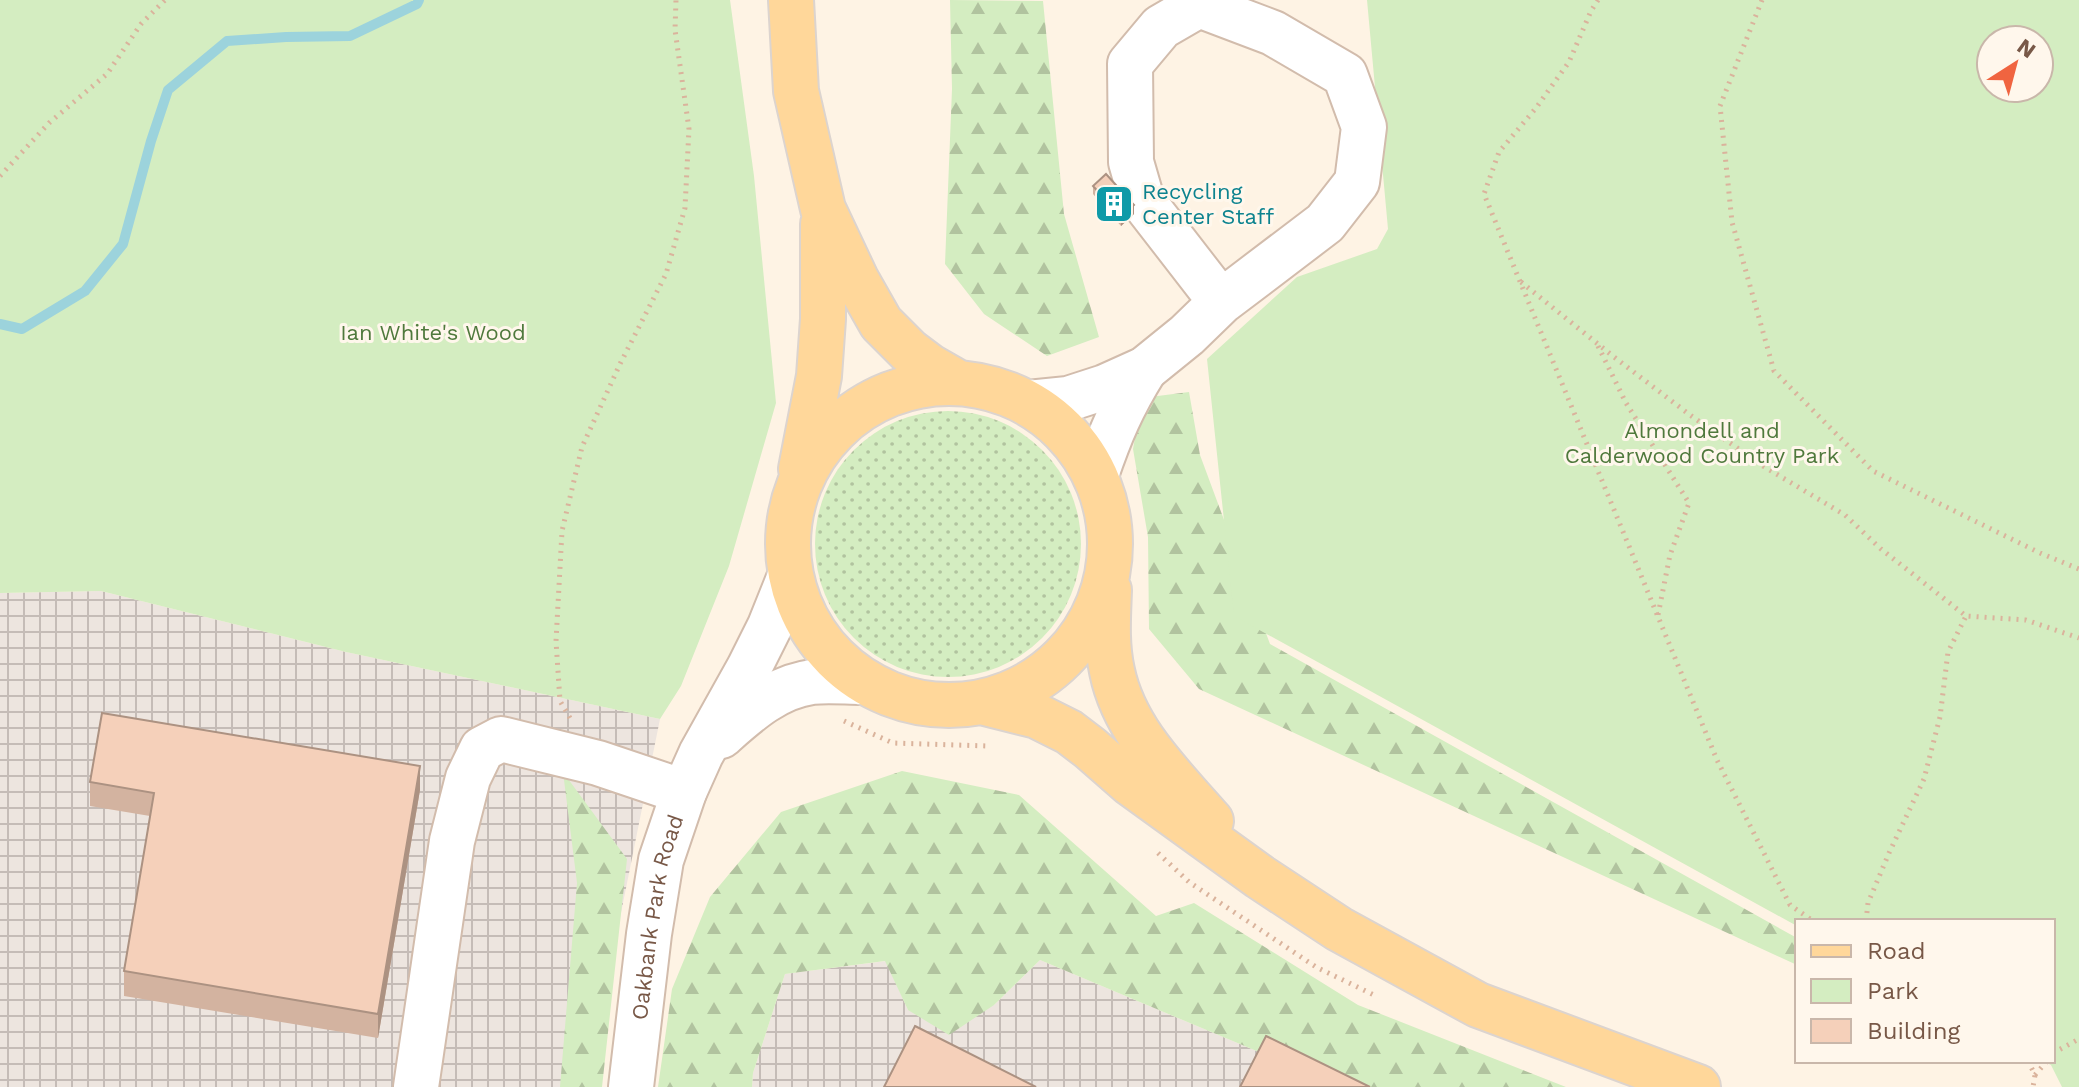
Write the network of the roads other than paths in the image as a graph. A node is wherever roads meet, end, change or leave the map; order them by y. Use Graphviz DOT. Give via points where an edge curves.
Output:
graph roads {
  1 [pos="791,0"];
  2 [pos="823,209"];
  3 [pos="1221,302"];
  4 [pos="1145,369"];
  5 [pos="957,382"];
  6 [pos="1028,403"];
  7 [pos="1096,475"];
  8 [pos="797,487"];
  9 [pos="1110,567"];
  10 [pos="790,576"];
  11 [pos="863,682"];
  12 [pos="985,703"];
  13 [pos="692,773"];
  14 [pos="1260,877"];
  15 [pos="416,1087"];
  16 [pos="631,1087"];
  17 [pos="1698,1087"];
  1 -- 2 [label="main road" via="796,91"];
  2 -- 5 [label="main road" via="881,323 909,351"];
  2 -- 8 [label="main road" via="819,376"];
  3 -- 3 [label="street" via="1142,200 1131,162 1130,64 1161,27 1199,5 1273,33 1345,75 1364,127 1357,182 1325,223"];
  3 -- 4 [label="street"];
  4 -- 6 [label="street" via="1068,399"];
  4 -- 7 [label="street" via="1125,401"];
  5 -- 6 [label="main road" via="994,388"];
  5 -- 8 [label="main road" via="906,388 860,408 822,443"];
  6 -- 7 [label="main road" via="1068,434"];
  7 -- 9 [label="main road" via="1110,520"];
  8 -- 10 [label="main road" via="787,531"];
  9 -- 12 [label="main road" via="1096,614 1069,654 1031,685"];
  9 -- 14 [label="main road" via="1108,633 1122,704 1157,758"];
  10 -- 11 [label="main road" via="812,630"];
  10 -- 13 [label="street, Oakbank Park Road" via="770,626"];
  11 -- 12 [label="main road" via="901,699 943,707"];
  11 -- 13 [label="street, Oakbank Park Road" via="786,688 753,708"];
  12 -- 14 [label="main road" via="1037,716 1069,732"];
  13 -- 15 [label="street" via="598,763 501,739 482,749 468,778 452,841"];
  13 -- 16 [label="street, Oakbank Park Road" via="661,860"];
  14 -- 17 [label="main road" via="1339,929 1478,1005"];
}
